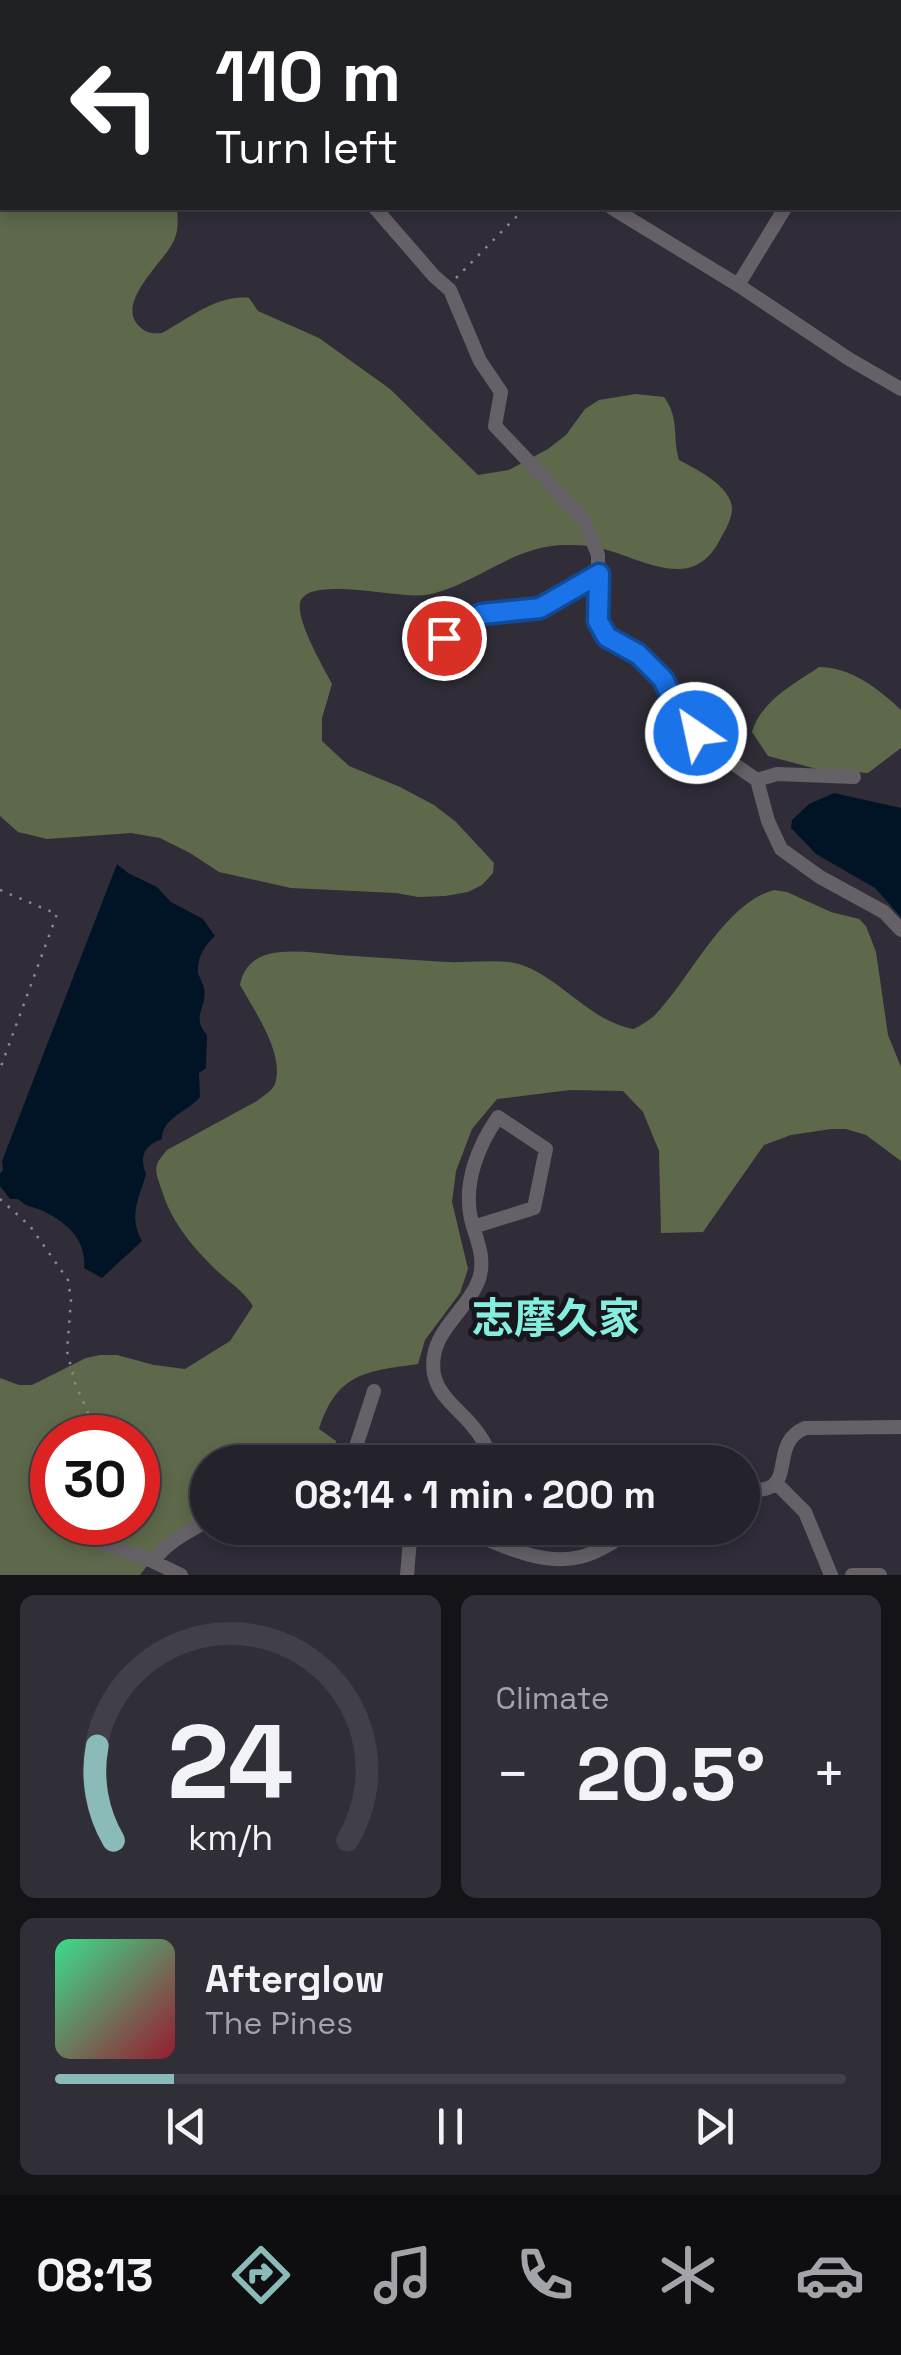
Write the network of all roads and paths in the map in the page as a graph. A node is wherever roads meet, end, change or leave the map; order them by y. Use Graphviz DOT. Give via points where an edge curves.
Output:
graph roads {
  1 [pos="377,210"];
  2 [pos="523,210"];
  3 [pos="615,210"];
  4 [pos="784,210"];
  5 [pos="738,284"];
  6 [pos="446,287"];
  7 [pos="901,389"];
  8 [pos="599,574"];
  9 [pos="444,638"];
  10 [pos="854,777"];
  11 [pos="756,780"];
  12 [pos="0,890"];
  13 [pos="901,930"];
  14 [pos="0,1069"];
  15 [pos="0,1200"];
  16 [pos="473,1227"];
  17 [pos="374,1391"];
  18 [pos="89,1415"];
  19 [pos="901,1427"];
  20 [pos="357,1445"];
  21 [pos="485,1445"];
  22 [pos="776,1483"];
  23 [pos="760,1489"];
  24 [pos="190,1532"];
  25 [pos="108,1545"];
  26 [pos="409,1545"];
  27 [pos="505,1545"];
  28 [pos="607,1545"];
  29 [pos="154,1562"];
  30 [pos="181,1575"];
  31 [pos="407,1575"];
  32 [pos="831,1575"];
  33 [pos="852,1575"];
  34 [pos="880,1575"];
  1 -- 6 [label="street"];
  2 -- 6 [label="path"];
  3 -- 5 [label="street"];
  4 -- 5 [label="street"];
  5 -- 7 [label="street"];
  6 -- 8 [label="street" via="501,392 495,426 584,520"];
  8 -- 9 [label="street" via="540,608 482,614"];
  8 -- 11 [label="street" via="598,621 607,637 638,654 663,679 696,733"];
  10 -- 11 [label="street" via="777,774"];
  11 -- 13 [label="street" via="782,850 884,912"];
  12 -- 14 [label="path" via="57,914"];
  15 -- 18 [label="path" via="30,1226 68,1280 67,1351"];
  16 -- 16 [label="street" via="469,1184 498,1117 546,1149 534,1208"];
  16 -- 21 [label="street" via="481,1249 478,1280 442,1331 434,1363 447,1399"];
  17 -- 20 [label="street"];
  19 -- 22 [label="street" via="796,1431"];
  22 -- 23 [label="street"];
  22 -- 32 [label="street" via="804,1512"];
  24 -- 29 [label="street"];
  25 -- 29 [label="street"];
  26 -- 31 [label="street"];
  27 -- 28 [label="street" via="564,1559"];
  29 -- 30 [label="street"];
  33 -- 34 [label="street"];
}
